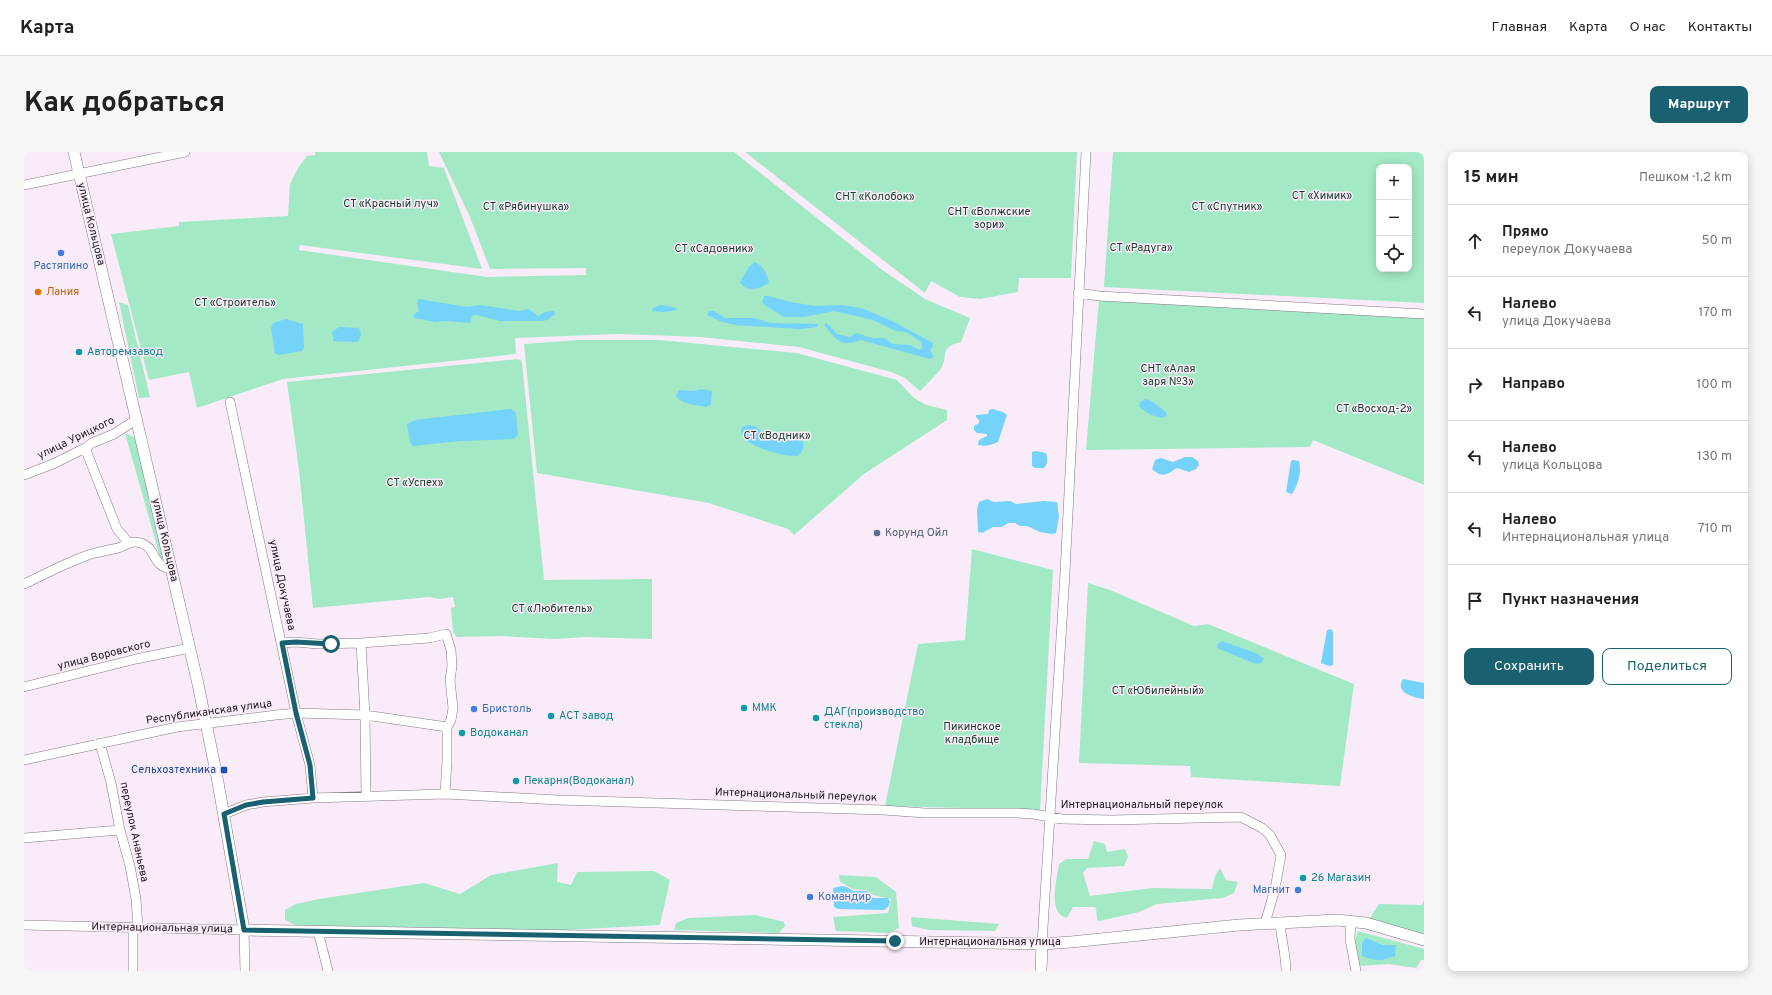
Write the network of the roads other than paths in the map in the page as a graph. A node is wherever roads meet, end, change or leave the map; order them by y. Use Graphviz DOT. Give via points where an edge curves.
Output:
graph roads {
  1 [pos="74,152"];
  2 [pos="1086,152"];
  3 [pos="180,153"];
  4 [pos="79,174"];
  5 [pos="24,185"];
  6 [pos="1078,293"];
  7 [pos="1424,314"];
  8 [pos="230,402"];
  9 [pos="137,418"];
  10 [pos="84,448"];
  11 [pos="24,475"];
  12 [pos="128,542"];
  13 [pos="172,569"];
  14 [pos="24,584"];
  15 [pos="282,643"];
  16 [pos="360,643"];
  17 [pos="190,648"];
  18 [pos="24,688"];
  19 [pos="296,713"];
  20 [pos="366,715"];
  21 [pos="206,723"];
  22 [pos="447,727"];
  23 [pos="100,743"];
  24 [pos="24,760"];
  25 [pos="445,794"];
  26 [pos="366,796"];
  27 [pos="313,798"];
  28 [pos="224,814"];
  29 [pos="1049,817"];
  30 [pos="120,830"];
  31 [pos="24,838"];
  32 [pos="1351,921"];
  33 [pos="1280,922"];
  34 [pos="1265,923"];
  35 [pos="24,925"];
  36 [pos="136,927"];
  37 [pos="244,930"];
  38 [pos="318,931"];
  39 [pos="1424,940"];
  40 [pos="1042,944"];
  41 [pos="133,971"];
  42 [pos="245,971"];
  43 [pos="328,971"];
  44 [pos="1041,971"];
  45 [pos="1286,971"];
  46 [pos="1356,971"];
  1 -- 4 [label="main road, улица Кольцова"];
  2 -- 6 [label="street"];
  3 -- 4 [label="street"];
  4 -- 5 [label="street"];
  4 -- 9 [label="main road, улица Кольцова"];
  6 -- 7 [label="street"];
  6 -- 29 [label="street" via="1065,580"];
  8 -- 15 [label="street, улица Докучаева"];
  9 -- 10 [label="street, улица Урицкого" via="114,434"];
  9 -- 13 [label="main road, улица Кольцова"];
  10 -- 11 [label="street, улица Урицкого"];
  10 -- 12 [label="street" via="117,529"];
  12 -- 13 [label="street" via="146,545 160,565"];
  12 -- 14 [label="street" via="121,547 81,558"];
  13 -- 17 [label="main road, улица Кольцова"];
  15 -- 16 [label="street"];
  15 -- 19 [label="street, улица Докучаева"];
  16 -- 20 [label="street"];
  16 -- 22 [label="street" via="429,638 446,634 451,650 450,680 453,708"];
  17 -- 18 [label="street, улица Воровского" via="149,655"];
  17 -- 21 [label="main road, улица Кольцова"];
  19 -- 20 [label="street, Республиканская улица"];
  19 -- 21 [label="street, Республиканская улица"];
  19 -- 27 [label="street, улица Докучаева" via="310,765"];
  20 -- 22 [label="street, Республиканская улица"];
  20 -- 26 [label="street"];
  21 -- 23 [label="street, Республиканская улица"];
  21 -- 28 [label="main road, улица Кольцова"];
  22 -- 25 [label="street"];
  23 -- 24 [label="street, Республиканская улица"];
  23 -- 30 [label="street, переулок Ананьева"];
  25 -- 26 [label="street, Интернациональный переулок"];
  25 -- 29 [label="street, Интернациональный переулок" via="883,810 925,814 1016,813"];
  26 -- 27 [label="street, Интернациональный переулок"];
  27 -- 28 [label="street, Интернациональный переулок" via="246,805"];
  28 -- 37 [label="main road, улица Кольцова"];
  29 -- 34 [label="street, Интернациональный переулок" via="1112,820 1241,817 1250,820 1270,835 1281,855"];
  29 -- 40 [label="street"];
  30 -- 31 [label="street"];
  30 -- 36 [label="street, переулок Ананьева" via="134,886 138,915"];
  32 -- 33 [label="main road, Интернациональная улица"];
  32 -- 39 [label="main road, Интернациональная улица"];
  32 -- 46 [label="street" via="1350,939"];
  33 -- 34 [label="main road, Интернациональная улица"];
  33 -- 45 [label="street"];
  34 -- 40 [label="main road, Интернациональная улица"];
  35 -- 36 [label="street, Интернациональная улица"];
  36 -- 37 [label="street, Интернациональная улица"];
  36 -- 41 [label="street, переулок Ананьева"];
  37 -- 38 [label="main road, Интернациональная улица"];
  37 -- 42 [label="street"];
  38 -- 40 [label="main road, Интернациональная улица"];
  38 -- 43 [label="street"];
  40 -- 44 [label="main road"];
}
